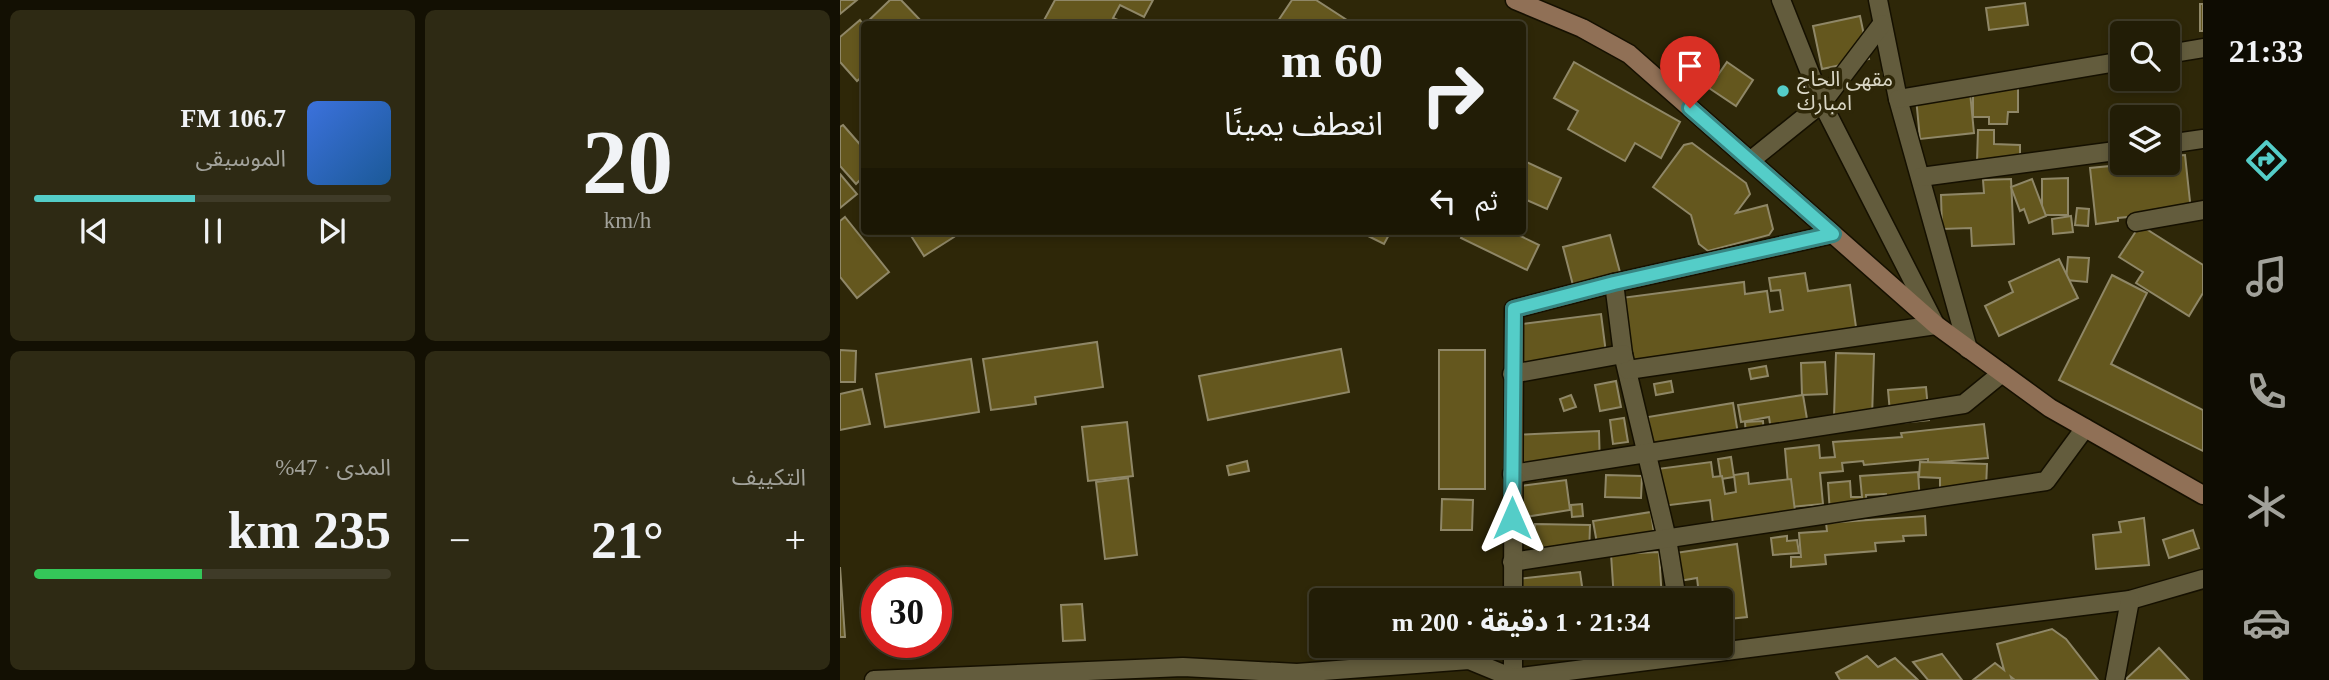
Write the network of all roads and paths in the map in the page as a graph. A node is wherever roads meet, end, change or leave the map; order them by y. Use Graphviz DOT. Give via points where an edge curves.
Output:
graph roads {
  1 [pos="1515,0"];
  2 [pos="1781,0"];
  3 [pos="1878,0"];
  4 [pos="1882,24"];
  5 [pos="2203,48"];
  6 [pos="2180,52"];
  7 [pos="2110,63"];
  8 [pos="1898,99"];
  9 [pos="1822,103"];
  10 [pos="2203,139"];
  11 [pos="2180,142"];
  12 [pos="2110,152"];
  13 [pos="1750,161"];
  14 [pos="1921,177"];
  15 [pos="2203,210"];
  16 [pos="2136,222"];
  17 [pos="1833,234"];
  18 [pos="1614,283"];
  19 [pos="1936,325"];
  20 [pos="1968,348"];
  21 [pos="1626,362"];
  22 [pos="2002,373"];
  23 [pos="1512,374"];
  24 [pos="2085,428"];
  25 [pos="1648,453"];
  26 [pos="1512,474"];
  27 [pos="2203,495"];
  28 [pos="1667,538"];
  29 [pos="1512,562"];
  30 [pos="2203,579"];
  31 [pos="1513,588"];
  32 [pos="1675,588"];
  33 [pos="2130,600"];
  34 [pos="1733,645"];
  35 [pos="1513,658"];
  36 [pos="1640,658"];
  37 [pos="1469,660"];
  38 [pos="1297,677"];
  39 [pos="1513,678"];
  40 [pos="874,680"];
  41 [pos="1484,680"];
  42 [pos="2115,680"];
  1 -- 13 [label="main road" via="1629,54"];
  2 -- 9 [label="street"];
  3 -- 4 [label="street"];
  4 -- 8 [label="street"];
  4 -- 9 [label="street"];
  5 -- 6 [label="street"];
  7 -- 8 [label="street"];
  8 -- 14 [label="street"];
  9 -- 13 [label="street"];
  9 -- 19 [label="street"];
  10 -- 11 [label="street"];
  12 -- 14 [label="street"];
  13 -- 17 [label="main road"];
  14 -- 20 [label="street"];
  15 -- 16 [label="street"];
  17 -- 18 [label="street"];
  17 -- 19 [label="main road"];
  18 -- 21 [label="street"];
  18 -- 23 [label="street" via="1514,309"];
  19 -- 20 [label="main road"];
  19 -- 21 [label="street"];
  20 -- 22 [label="main road"];
  21 -- 23 [label="street"];
  21 -- 25 [label="street"];
  22 -- 24 [label="main road"];
  22 -- 25 [label="street" via="1964,404"];
  23 -- 26 [label="street"];
  24 -- 27 [label="main road"];
  24 -- 28 [label="street" via="2046,481"];
  25 -- 26 [label="street"];
  25 -- 28 [label="street"];
  26 -- 29 [label="street"];
  28 -- 29 [label="street"];
  28 -- 32 [label="street"];
  29 -- 31 [label="street"];
  30 -- 33 [label="street"];
  33 -- 34 [label="street"];
  33 -- 42 [label="street"];
  35 -- 39 [label="street"];
  36 -- 39 [label="street"];
  37 -- 38 [label="street"];
  37 -- 39 [label="street"];
  37 -- 41 [label="street"];
  38 -- 40 [label="street" via="1183,667"];
}
